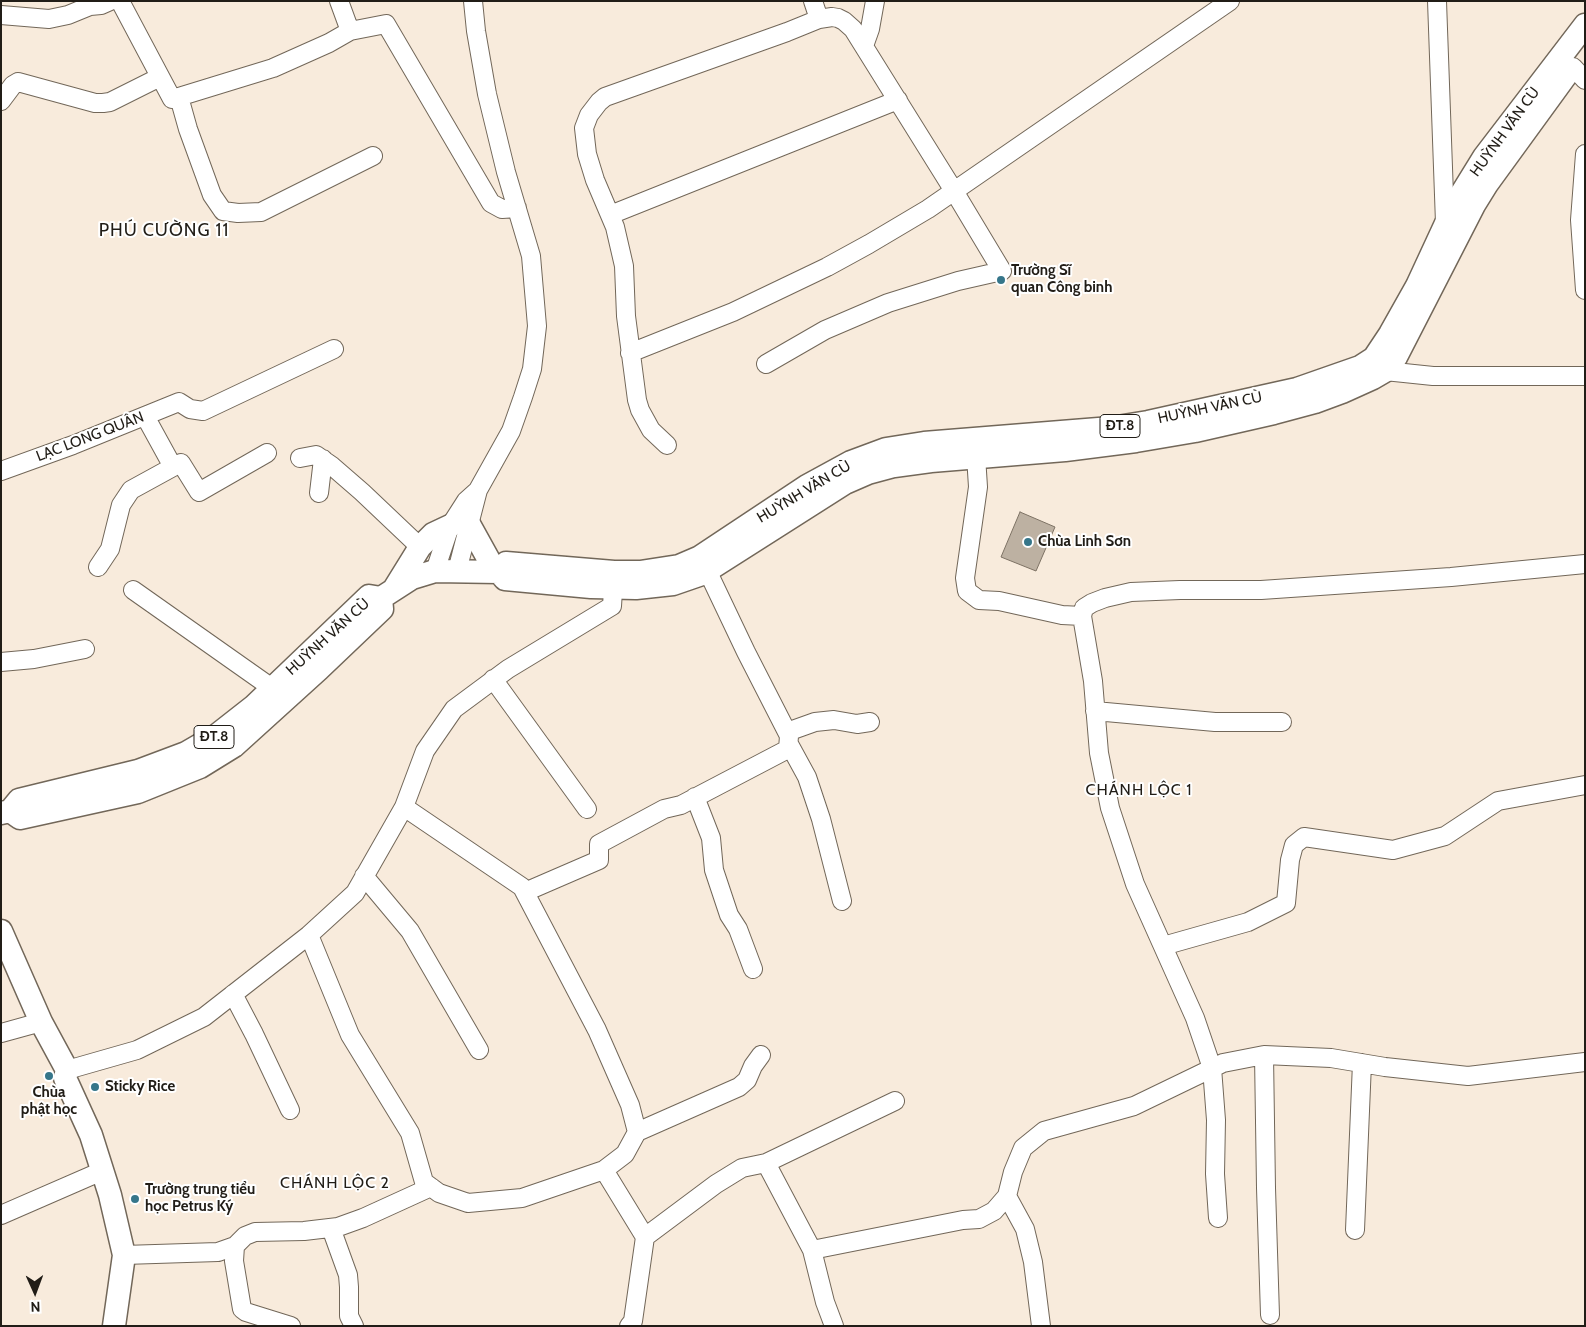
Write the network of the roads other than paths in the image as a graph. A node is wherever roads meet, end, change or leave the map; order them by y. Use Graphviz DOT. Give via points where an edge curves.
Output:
graph roads {
  1 [pos="110,1"];
  2 [pos="120,1"];
  3 [pos="339,1"];
  4 [pos="473,1"];
  5 [pos="813,1"];
  6 [pos="875,1"];
  7 [pos="1230,1"];
  8 [pos="1437,1"];
  9 [pos="1,15"];
  10 [pos="819,18"];
  11 [pos="1585,25"];
  12 [pos="350,31"];
  13 [pos="864,46"];
  14 [pos="1576,64"];
  15 [pos="160,77"];
  16 [pos="175,98"];
  17 [pos="898,100"];
  18 [pos="1,101"];
  19 [pos="1585,154"];
  20 [pos="373,156"];
  21 [pos="954,190"];
  22 [pos="517,208"];
  23 [pos="610,215"];
  24 [pos="1445,224"];
  25 [pos="1584,281"];
  26 [pos="334,349"];
  27 [pos="630,353"];
  28 [pos="766,364"];
  29 [pos="1360,367"];
  30 [pos="1385,371"];
  31 [pos="1585,376"];
  32 [pos="145,416"];
  33 [pos="667,446"];
  34 [pos="267,452"];
  35 [pos="976,456"];
  36 [pos="300,458"];
  37 [pos="323,459"];
  38 [pos="173,467"];
  39 [pos="1,471"];
  40 [pos="319,493"];
  41 [pos="460,525"];
  42 [pos="420,547"];
  43 [pos="1585,564"];
  44 [pos="98,567"];
  45 [pos="707,570"];
  46 [pos="435,571"];
  47 [pos="457,571"];
  48 [pos="497,571"];
  49 [pos="614,580"];
  50 [pos="133,590"];
  51 [pos="387,594"];
  52 [pos="1082,616"];
  53 [pos="85,649"];
  54 [pos="1,662"];
  55 [pos="494,679"];
  56 [pos="272,688"];
  57 [pos="1095,711"];
  58 [pos="250,720"];
  59 [pos="870,722"];
  60 [pos="1282,722"];
  61 [pos="788,738"];
  62 [pos="1585,784"];
  63 [pos="695,797"];
  64 [pos="404,807"];
  65 [pos="587,809"];
  66 [pos="6,812"];
  67 [pos="364,876"];
  68 [pos="525,892"];
  69 [pos="842,901"];
  70 [pos="1,931"];
  71 [pos="309,935"];
  72 [pos="1163,946"];
  73 [pos="753,968"];
  74 [pos="233,994"];
  75 [pos="41,1022"];
  76 [pos="1,1033"];
  77 [pos="479,1050"];
  78 [pos="761,1055"];
  79 [pos="1264,1055"];
  80 [pos="1585,1062"];
  81 [pos="1362,1063"];
  82 [pos="1212,1068"];
  83 [pos="67,1070"];
  84 [pos="895,1101"];
  85 [pos="290,1110"];
  86 [pos="637,1132"];
  87 [pos="766,1163"];
  88 [pos="604,1170"];
  89 [pos="102,1171"];
  90 [pos="431,1187"];
  91 [pos="1007,1196"];
  92 [pos="1,1215"];
  93 [pos="1218,1218"];
  94 [pos="331,1228"];
  95 [pos="1355,1230"];
  96 [pos="645,1237"];
  97 [pos="235,1246"];
  98 [pos="812,1250"];
  99 [pos="124,1256"];
  100 [pos="1270,1315"];
  101 [pos="351,1325"];
  102 [pos="114,1326"];
  103 [pos="291,1326"];
  104 [pos="628,1326"];
  105 [pos="834,1326"];
  106 [pos="1041,1326"];
  1 -- 9 [label="street" via="49,19"];
  2 -- 15 [label="street"];
  3 -- 12 [label="street"];
  4 -- 22 [label="street" via="487,94"];
  5 -- 10 [label="street"];
  6 -- 13 [label="street"];
  7 -- 21 [label="street"];
  8 -- 24 [label="street"];
  10 -- 13 [label="street" via="844,20"];
  10 -- 23 [label="street" via="598,102 589,114 584,136 595,180"];
  11 -- 14 [label="main road, HUỲNH VĂN CÙ / ĐT.8"];
  12 -- 16 [label="street" via="273,68"];
  12 -- 22 [label="street" via="386,24 491,203 502,209"];
  13 -- 17 [label="street"];
  14 -- 24 [label="main road, HUỲNH VĂN CÙ / ĐT.8" via="1484,157"];
  14 -- 30 [label="main road" via="1487,184 1405,342"];
  15 -- 16 [label="street"];
  15 -- 18 [label="street" via="104,103 18,82"];
  16 -- 20 [label="street" via="212,195 224,211 261,212"];
  17 -- 21 [label="street"];
  17 -- 23 [label="street"];
  19 -- 25 [label="street" via="1580,220"];
  21 -- 27 [label="street" via="928,209 827,267 733,312"];
  21 -- 28 [label="street" via="1002,271 888,303 826,330"];
  22 -- 41 [label="street" via="532,256 537,326 532,368 511,431"];
  23 -- 27 [label="street" via="624,266"];
  24 -- 29 [label="main road, HUỲNH VĂN CÙ / ĐT.8" via="1417,286 1390,334 1374,358"];
  26 -- 32 [label="street, LẠC LONG QUÂN" via="203,411 190,409 179,402"];
  27 -- 33 [label="street" via="640,410 651,430"];
  29 -- 30 [label="main road"];
  29 -- 49 [label="main road, HUỲNH VĂN CÙ / ĐT.8" via="1297,389 1111,428 886,449 851,462 807,486 688,563"];
  30 -- 31 [label="street" via="1440,376"];
  30 -- 35 [label="main road" via="1315,402 1195,431 1065,450"];
  32 -- 38 [label="street"];
  32 -- 39 [label="street, LẠC LONG QUÂN"];
  34 -- 38 [label="street" via="199,492 182,463"];
  35 -- 45 [label="main road" via="894,466 868,473 838,488"];
  35 -- 52 [label="street" via="978,487 965,578 967,591 979,600"];
  36 -- 37 [label="street" via="316,455"];
  37 -- 40 [label="street"];
  37 -- 42 [label="street"];
  38 -- 44 [label="street" via="131,490 121,505 110,549"];
  41 -- 42 [label="main road" via="433,534"];
  41 -- 46 [label="street"];
  41 -- 47 [label="street"];
  41 -- 48 [label="main road"];
  42 -- 51 [label="main road"];
  43 -- 52 [label="street" via="1261,590 1131,592 1092,603 1084,608"];
  45 -- 49 [label="main road" via="672,584 636,588"];
  45 -- 61 [label="street"];
  46 -- 47 [label="main road, HUỲNH VĂN CÙ / ĐT.8"];
  46 -- 51 [label="main road, HUỲNH VĂN CÙ / ĐT.8" via="412,578"];
  47 -- 48 [label="main road, HUỲNH VĂN CÙ / ĐT.8"];
  48 -- 49 [label="main road" via="505,579"];
  49 -- 55 [label="street" via="612,606"];
  50 -- 56 [label="street"];
  51 -- 56 [label="main road, HUỲNH VĂN CÙ / ĐT.8" via="369,596"];
  51 -- 58 [label="main road" via="382,609 319,669"];
  52 -- 57 [label="street"];
  53 -- 54 [label="street"];
  55 -- 64 [label="street" via="454,709 425,751"];
  55 -- 65 [label="street"];
  56 -- 58 [label="main road, HUỲNH VĂN CÙ / ĐT.8"];
  57 -- 60 [label="street" via="1215,722"];
  57 -- 72 [label="street" via="1110,808 1135,884"];
  58 -- 66 [label="main road" via="228,751 200,768 138,792 20,818"];
  59 -- 61 [label="street" via="815,722"];
  61 -- 63 [label="street" via="788,749"];
  61 -- 69 [label="street" via="822,819"];
  62 -- 72 [label="street" via="1498,801 1445,836 1393,850 1304,837 1294,845 1286,903 1248,922"];
  63 -- 68 [label="street" via="664,809 599,844 599,860"];
  63 -- 73 [label="street" via="711,838 714,870 729,915"];
  64 -- 67 [label="street"];
  64 -- 68 [label="street"];
  67 -- 71 [label="street" via="355,893"];
  67 -- 77 [label="street" via="410,931"];
  68 -- 86 [label="street" via="597,1030 630,1105"];
  70 -- 75 [label="main road"];
  71 -- 74 [label="street"];
  71 -- 90 [label="street" via="350,1035 410,1133 424,1182"];
  72 -- 82 [label="street" via="1195,1018"];
  74 -- 83 [label="street" via="204,1017 137,1050"];
  74 -- 85 [label="street"];
  75 -- 76 [label="street"];
  75 -- 83 [label="main road"];
  78 -- 86 [label="street" via="747,1080 738,1087"];
  79 -- 81 [label="street"];
  79 -- 82 [label="street"];
  79 -- 100 [label="street"];
  80 -- 81 [label="street" via="1468,1076"];
  81 -- 95 [label="street"];
  82 -- 91 [label="street" via="1134,1106 1044,1131 1023,1148 1012,1172"];
  82 -- 93 [label="street"];
  83 -- 89 [label="main road" via="65,1078 91,1135"];
  84 -- 87 [label="street"];
  86 -- 88 [label="street" via="625,1154"];
  87 -- 96 [label="street" via="742,1168"];
  87 -- 98 [label="street"];
  88 -- 90 [label="street" via="522,1198 468,1203 439,1194"];
  88 -- 96 [label="street"];
  89 -- 92 [label="street"];
  89 -- 99 [label="main road"];
  90 -- 94 [label="street" via="363,1218"];
  91 -- 98 [label="street" via="994,1211 978,1219"];
  91 -- 106 [label="street" via="1025,1229 1033,1262"];
  94 -- 97 [label="street" via="255,1232 244,1236"];
  94 -- 101 [label="street" via="348,1275"];
  96 -- 104 [label="street" via="633,1321"];
  97 -- 99 [label="street" via="218,1252"];
  97 -- 103 [label="street" via="234,1261 242,1309"];
  98 -- 105 [label="street" via="824,1302"];
  99 -- 102 [label="main road"];
}
